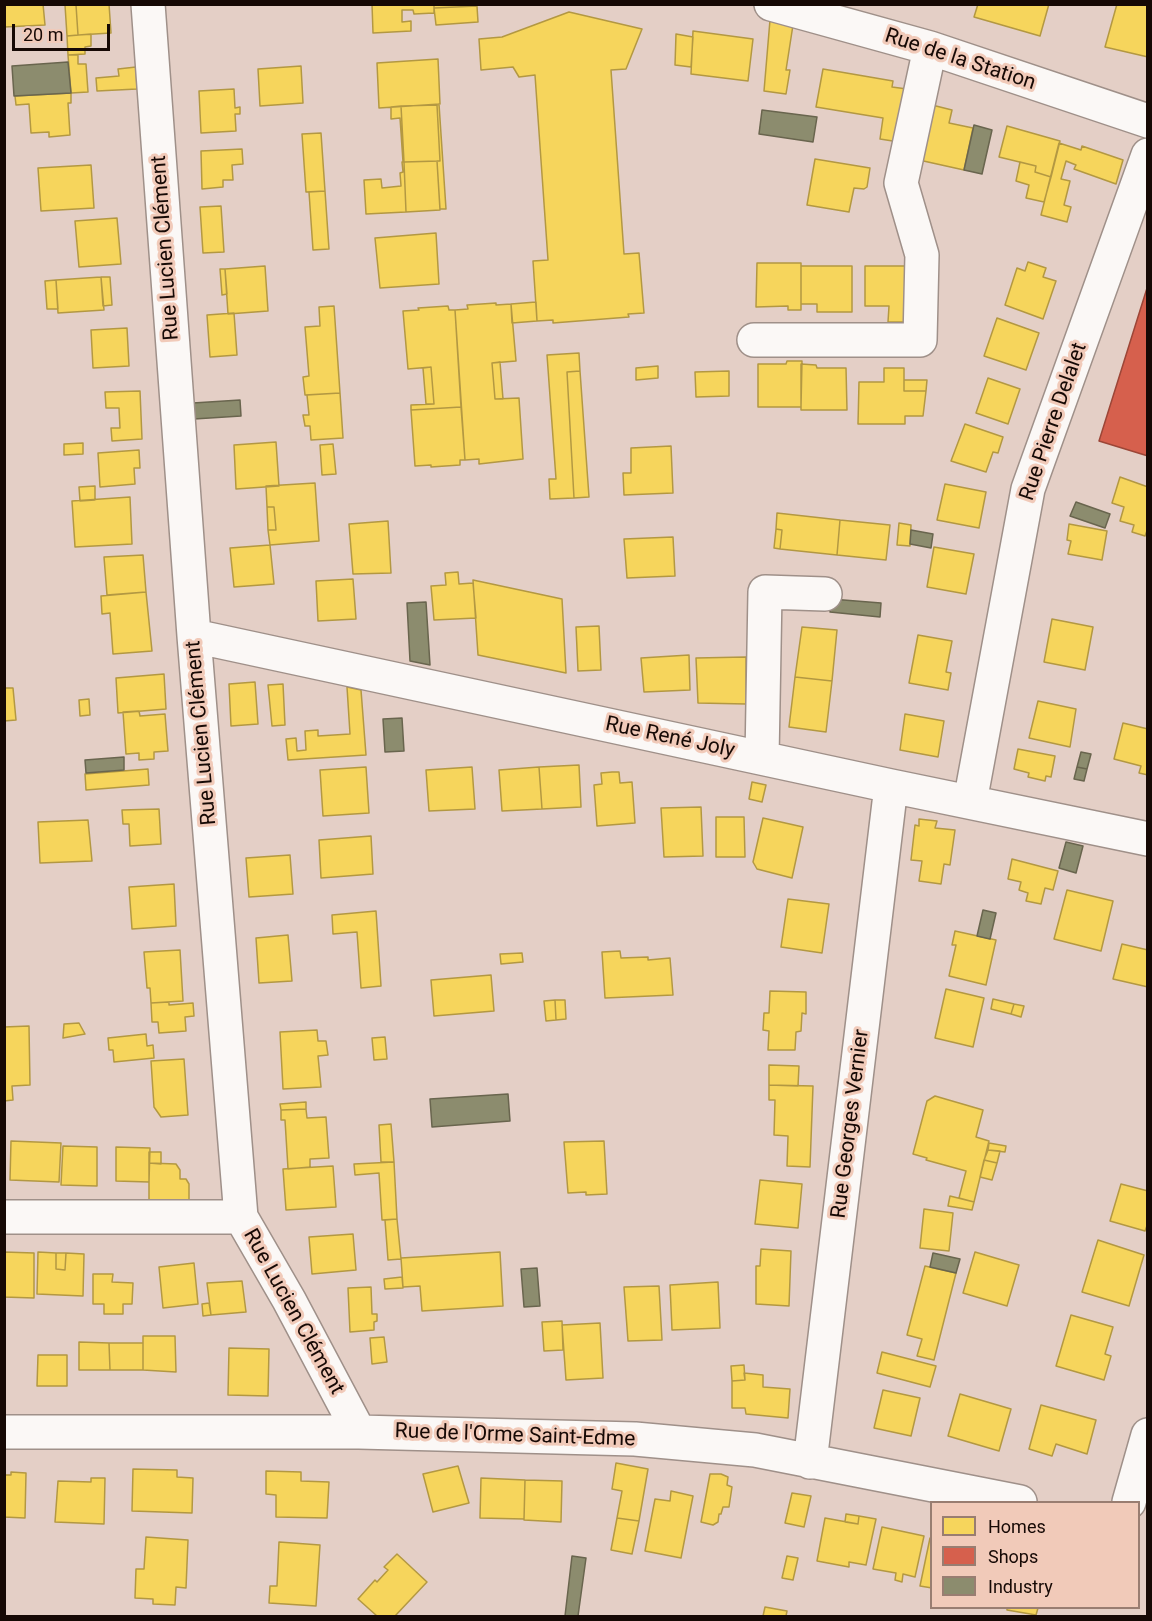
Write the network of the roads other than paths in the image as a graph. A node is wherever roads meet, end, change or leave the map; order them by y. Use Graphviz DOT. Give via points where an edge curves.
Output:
graph roads {
  1 [pos="148,4"];
  2 [pos="771,4"];
  3 [pos="930,48"];
  4 [pos="1148,121"];
  5 [pos="1148,155"];
  6 [pos="754,340"];
  7 [pos="825,594"];
  8 [pos="194,636"];
  9 [pos="762,758"];
  10 [pos="891,786"];
  11 [pos="970,802"];
  12 [pos="1148,839"];
  13 [pos="4,1217"];
  14 [pos="241,1217"];
  15 [pos="4,1432"];
  16 [pos="359,1432"];
  17 [pos="1148,1435"];
  18 [pos="810,1462"];
  19 [pos="1010,1501"];
  20 [pos="1130,1501"];
  1 -- 8 [label="street, Rue Lucien Clément"];
  2 -- 3 [label="street, Rue de la Station"];
  3 -- 4 [label="street, Rue de la Station"];
  3 -- 6 [label="street" via="901,183 922,255 920,340"];
  5 -- 11 [label="street, Rue Pierre Delalet" via="1028,489"];
  7 -- 9 [label="street" via="765,592"];
  8 -- 9 [label="street, Rue René Joly"];
  8 -- 14 [label="street, Rue Lucien Clément"];
  9 -- 10 [label="street, Rue René Joly"];
  10 -- 11 [label="street, Rue René Joly"];
  10 -- 18 [label="street, Rue Georges Vernier"];
  11 -- 12 [label="street, Rue René Joly"];
  13 -- 14 [label="street"];
  14 -- 16 [label="street, Rue Lucien Clément" via="290,1300"];
  15 -- 16 [label="street, Rue de l'Orme Saint-Edme"];
  16 -- 18 [label="street, Rue de l'Orme Saint-Edme" via="635,1439 755,1450"];
  17 -- 20 [label="street"];
  18 -- 19 [label="street, Rue de l'Orme Saint-Edme"];
}
